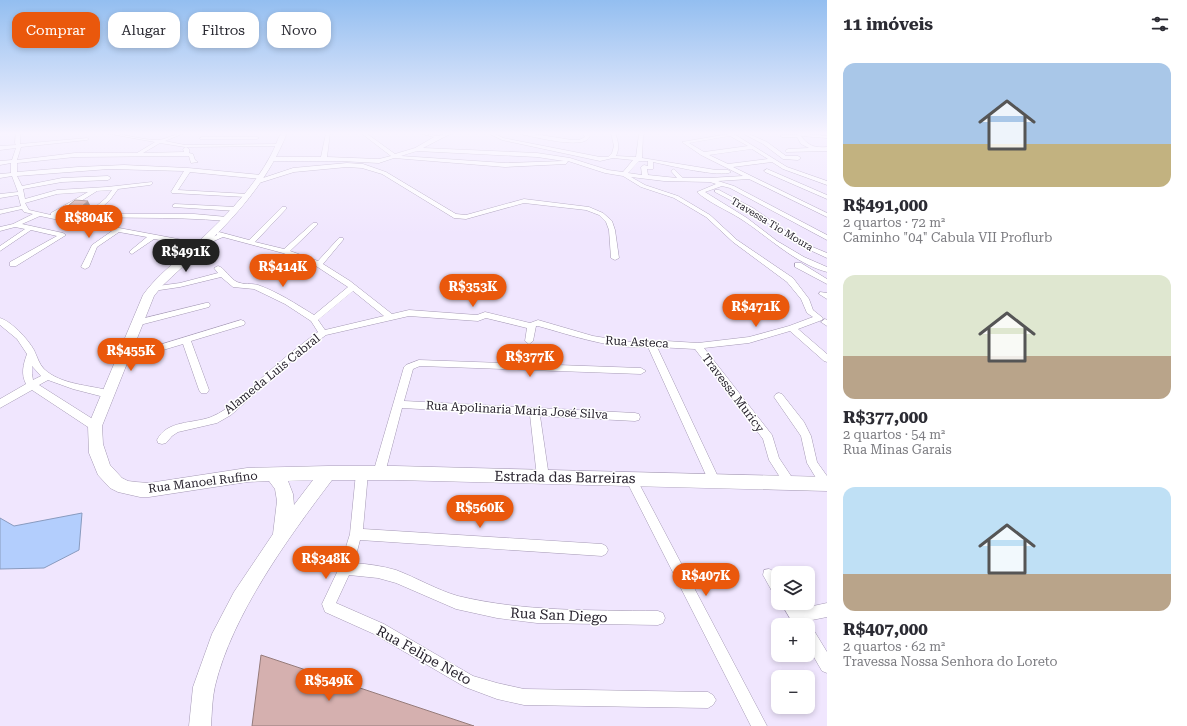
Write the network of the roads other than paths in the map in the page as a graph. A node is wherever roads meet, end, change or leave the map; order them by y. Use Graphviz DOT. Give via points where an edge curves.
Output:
graph roads {
  1 [pos="14,167"];
  2 [pos="267,167"];
  3 [pos="286,167"];
  4 [pos="331,167"];
  5 [pos="361,167"];
  6 [pos="590,167"];
  7 [pos="631,167"];
  8 [pos="651,167"];
  9 [pos="688,167"];
  10 [pos="728,167"];
  11 [pos="784,167"];
  12 [pos="188,170"];
  13 [pos="735,170"];
  14 [pos="674,171"];
  15 [pos="767,171"];
  16 [pos="264,172"];
  17 [pos="286,172"];
  18 [pos="626,172"];
  19 [pos="793,172"];
  20 [pos="14,174"];
  21 [pos="0,176"];
  22 [pos="645,176"];
  23 [pos="779,176"];
  24 [pos="108,178"];
  25 [pos="751,178"];
  26 [pos="682,180"];
  27 [pos="709,180"];
  28 [pos="150,183"];
  29 [pos="827,183"];
  30 [pos="721,184"];
  31 [pos="116,188"];
  32 [pos="732,188"];
  33 [pos="20,190"];
  34 [pos="96,190"];
  35 [pos="716,191"];
  36 [pos="0,196"];
  37 [pos="246,196"];
  38 [pos="827,197"];
  39 [pos="23,204"];
  40 [pos="175,206"];
  41 [pos="827,207"];
  42 [pos="284,208"];
  43 [pos="236,209"];
  44 [pos="818,210"];
  45 [pos="0,212"];
  46 [pos="42,214"];
  47 [pos="55,214"];
  48 [pos="827,215"];
  49 [pos="88,216"];
  50 [pos="227,219"];
  51 [pos="68,221"];
  52 [pos="314,224"];
  53 [pos="16,225"];
  54 [pos="0,229"];
  55 [pos="29,229"];
  56 [pos="117,231"];
  57 [pos="47,233"];
  58 [pos="218,234"];
  59 [pos="152,237"];
  60 [pos="827,238"];
  61 [pos="341,239"];
  62 [pos="251,242"];
  63 [pos="200,245"];
  64 [pos="0,249"];
  65 [pos="132,252"];
  66 [pos="285,252"];
  67 [pos="827,256"];
  68 [pos="615,258"];
  69 [pos="13,264"];
  70 [pos="319,264"];
  71 [pos="798,265"];
  72 [pos="85,267"];
  73 [pos="827,270"];
  74 [pos="827,282"];
  75 [pos="352,288"];
  76 [pos="153,289"];
  77 [pos="206,305"];
  78 [pos="409,313"];
  79 [pos="390,317"];
  80 [pos="314,319"];
  81 [pos="0,321"];
  82 [pos="824,321"];
  83 [pos="242,322"];
  84 [pos="136,324"];
  85 [pos="532,326"];
  86 [pos="792,328"];
  87 [pos="323,333"];
  88 [pos="186,340"];
  89 [pos="529,341"];
  90 [pos="651,344"];
  91 [pos="698,346"];
  92 [pos="31,355"];
  93 [pos="123,359"];
  94 [pos="827,359"];
  95 [pos="641,371"];
  96 [pos="47,376"];
  97 [pos="32,385"];
  98 [pos="204,390"];
  99 [pos="108,394"];
  100 [pos="779,397"];
  101 [pos="0,404"];
  102 [pos="399,404"];
  103 [pos="535,412"];
  104 [pos="635,417"];
  105 [pos="95,426"];
  106 [pos="162,440"];
  107 [pos="328,473"];
  108 [pos="362,473"];
  109 [pos="379,473"];
  110 [pos="273,474"];
  111 [pos="302,474"];
  112 [pos="544,477"];
  113 [pos="631,479"];
  114 [pos="714,481"];
  115 [pos="788,482"];
  116 [pos="826,484"];
  117 [pos="356,534"];
  118 [pos="280,538"];
  119 [pos="602,550"];
  120 [pos="346,568"];
  121 [pos="769,575"];
  122 [pos="771,578"];
  123 [pos="827,610"];
  124 [pos="658,618"];
  125 [pos="805,618"];
  126 [pos="815,646"];
  127 [pos="827,666"];
  128 [pos="708,700"];
  129 [pos="200,726"];
  130 [pos="759,726"];
  1 -- 20 [label="street"];
  2 -- 16 [label="main road, Rua Manoel Rufino"];
  3 -- 16 [label="street"];
  4 -- 17 [label="street"];
  5 -- 68 [label="street" via="384,173 454,216 460,217 524,201 587,208 609,221"];
  6 -- 18 [label="street" via="602,171"];
  7 -- 18 [label="street"];
  8 -- 22 [label="street" via="644,167"];
  9 -- 13 [label="street" via="716,172"];
  10 -- 13 [label="street"];
  11 -- 19 [label="street"];
  12 -- 16 [label="street"];
  12 -- 20 [label="street" via="124,167 58,169"];
  12 -- 37 [label="street" via="174,191"];
  13 -- 25 [label="street"];
  14 -- 26 [label="street"];
  15 -- 23 [label="street"];
  16 -- 17 [label="street"];
  16 -- 17 [label="street"];
  16 -- 37 [label="main road, Rua Manoel Rufino"];
  18 -- 22 [label="street"];
  18 -- 82 [label="street" via="626,176 644,186 676,197 708,216 735,241 790,280 805,299 810,311"];
  19 -- 23 [label="street"];
  19 -- 29 [label="street"];
  20 -- 21 [label="street"];
  20 -- 33 [label="street"];
  22 -- 26 [label="street"];
  23 -- 25 [label="street"];
  23 -- 38 [label="street"];
  24 -- 33 [label="street" via="62,180"];
  25 -- 27 [label="street"];
  25 -- 32 [label="street" via="736,182"];
  25 -- 44 [label="street"];
  26 -- 27 [label="street"];
  27 -- 30 [label="street"];
  28 -- 31 [label="street"];
  30 -- 32 [label="street"];
  30 -- 73 [label="street" via="700,192 758,228 775,242"];
  31 -- 34 [label="street"];
  31 -- 49 [label="street" via="108,199"];
  32 -- 60 [label="street"];
  33 -- 36 [label="street"];
  33 -- 39 [label="street"];
  34 -- 39 [label="street" via="57,192"];
  34 -- 47 [label="street"];
  35 -- 67 [label="street, Travessa Tio Moura" via="755,212 801,244"];
  37 -- 43 [label="main road, Rua Manoel Rufino"];
  39 -- 45 [label="street"];
  39 -- 46 [label="street" via="26,211"];
  40 -- 43 [label="street"];
  41 -- 44 [label="street"];
  42 -- 62 [label="street"];
  43 -- 50 [label="main road, Rua Manoel Rufino"];
  44 -- 48 [label="street"];
  46 -- 47 [label="street"];
  46 -- 51 [label="street"];
  46 -- 53 [label="street"];
  47 -- 49 [label="street"];
  49 -- 50 [label="street" via="194,216"];
  50 -- 58 [label="main road, Rua Manoel Rufino"];
  51 -- 56 [label="street"];
  51 -- 57 [label="street"];
  52 -- 66 [label="street"];
  53 -- 54 [label="street"];
  53 -- 55 [label="street"];
  55 -- 57 [label="street"];
  55 -- 64 [label="street"];
  56 -- 59 [label="street"];
  56 -- 72 [label="street" via="94,246"];
  57 -- 69 [label="street" via="63,235"];
  58 -- 62 [label="street"];
  58 -- 63 [label="main road, Rua Manoel Rufino"];
  59 -- 63 [label="street"];
  59 -- 65 [label="street"];
  61 -- 70 [label="street"];
  62 -- 66 [label="street"];
  63 -- 76 [label="main road, Rua Manoel Rufino"];
  66 -- 70 [label="street"];
  70 -- 75 [label="street"];
  71 -- 74 [label="street"];
  75 -- 79 [label="street"];
  75 -- 80 [label="street"];
  76 -- 80 [label="street" via="180,285 220,271 236,285 252,286 279,297"];
  76 -- 84 [label="main road, Rua Manoel Rufino"];
  77 -- 84 [label="street"];
  78 -- 79 [label="street, Alameda Luis Cabral"];
  78 -- 85 [label="street, Rua Asteca" via="478,318 485,315"];
  79 -- 87 [label="street, Alameda Luis Cabral"];
  80 -- 87 [label="street"];
  81 -- 92 [label="street" via="21,339"];
  82 -- 86 [label="street, Rua Asteca"];
  83 -- 88 [label="street"];
  84 -- 93 [label="main road, Rua Manoel Rufino"];
  85 -- 89 [label="street"];
  85 -- 90 [label="street, Rua Asteca" via="536,323 542,324 594,339 631,345"];
  86 -- 91 [label="street, Rua Asteca" via="749,340"];
  86 -- 94 [label="street"];
  87 -- 106 [label="street, Alameda Luis Cabral" via="293,355 227,412 213,420 175,429"];
  88 -- 93 [label="street"];
  88 -- 98 [label="street"];
  90 -- 91 [label="street, Rua Asteca"];
  90 -- 114 [label="street"];
  91 -- 115 [label="street, Travessa Muricy" via="768,438 774,460"];
  92 -- 96 [label="street" via="38,368"];
  92 -- 97 [label="street" via="27,376"];
  93 -- 99 [label="main road, Rua Manoel Rufino"];
  95 -- 102 [label="street" via="419,363 409,367"];
  96 -- 97 [label="street"];
  96 -- 99 [label="street"];
  97 -- 101 [label="street"];
  97 -- 105 [label="street"];
  99 -- 105 [label="main road, Rua Manoel Rufino"];
  100 -- 116 [label="street" via="806,436 812,463"];
  102 -- 103 [label="street, Rua Apolinaria Maria José Silva"];
  102 -- 109 [label="street"];
  103 -- 104 [label="street, Rua Apolinaria Maria José Silva"];
  103 -- 112 [label="street"];
  105 -- 110 [label="main road, Rua Manoel Rufino" via="93,440 99,460 109,475 123,487 149,490 224,478"];
  107 -- 108 [label="main road, Estrada das Barreiras"];
  107 -- 111 [label="main road, Estrada das Barreiras"];
  107 -- 118 [label="main road"];
  108 -- 109 [label="main road, Estrada das Barreiras"];
  108 -- 117 [label="street, Rua Felipe Neto"];
  109 -- 112 [label="main road, Estrada das Barreiras"];
  110 -- 111 [label="main road, Rua Manoel Rufino"];
  110 -- 118 [label="main road" via="282,485 286,499"];
  112 -- 113 [label="main road, Estrada das Barreiras"];
  113 -- 114 [label="main road, Estrada das Barreiras"];
  113 -- 130 [label="street"];
  114 -- 115 [label="main road, Estrada das Barreiras"];
  115 -- 116 [label="main road, Estrada das Barreiras"];
  117 -- 119 [label="street"];
  117 -- 120 [label="street, Rua Felipe Neto"];
  118 -- 129 [label="main road" via="237,606 217,647 203,689"];
  120 -- 124 [label="street, Rua San Diego" via="384,573 456,602 497,611 537,616"];
  120 -- 128 [label="street, Rua Felipe Neto" via="329,604 330,607 378,629 470,682 524,697"];
  121 -- 122 [label="street"];
  123 -- 125 [label="street"];
  126 -- 127 [label="street"];
}
